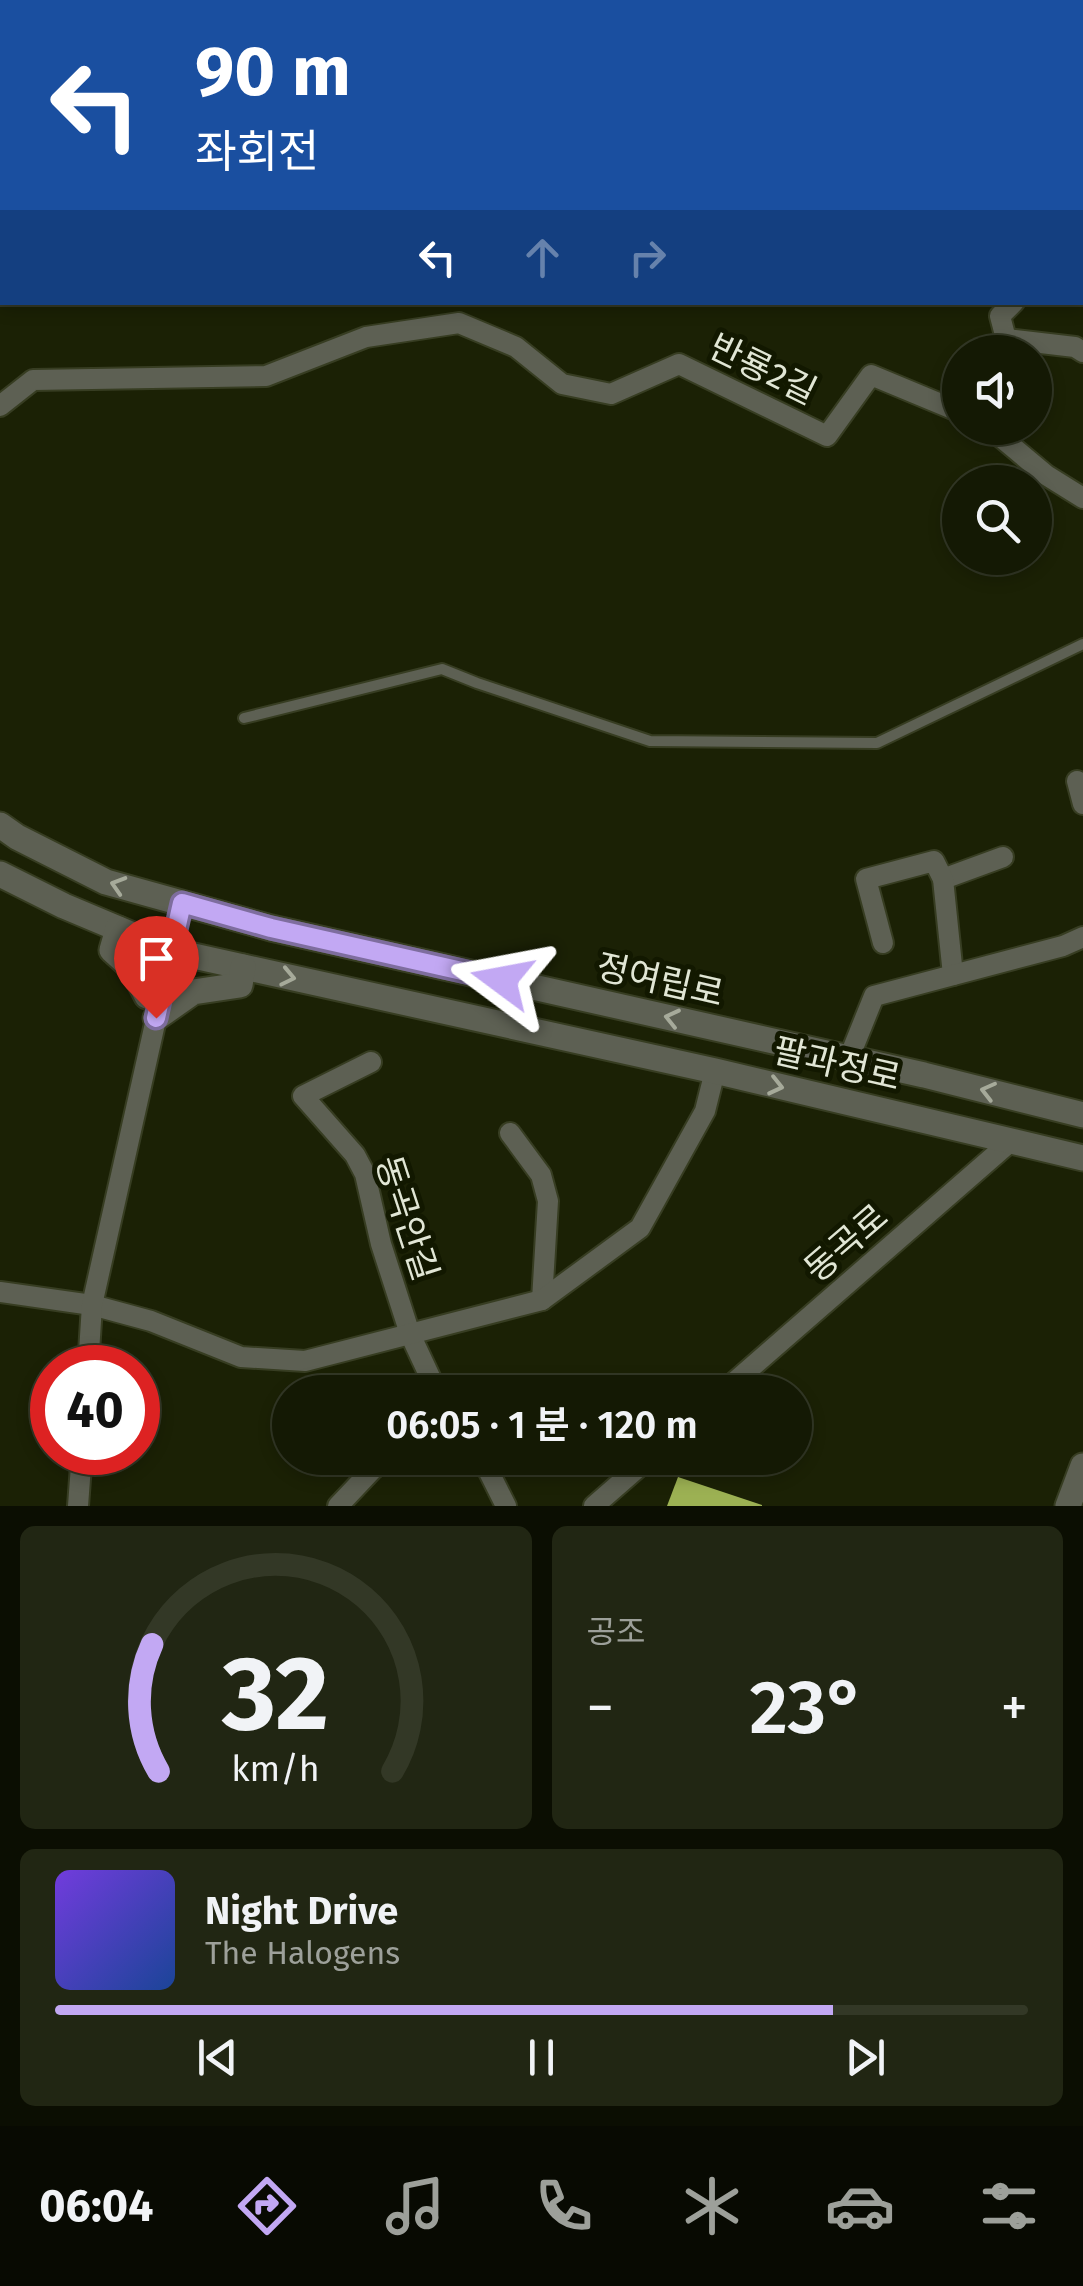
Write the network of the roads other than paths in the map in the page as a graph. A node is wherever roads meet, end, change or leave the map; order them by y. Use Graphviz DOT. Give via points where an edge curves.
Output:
graph roads {
  1 [pos="1011,305"];
  2 [pos="1003,335"];
  3 [pos="1052,347"];
  4 [pos="1083,352"];
  5 [pos="942,404"];
  6 [pos="0,406"];
  7 [pos="1010,445"];
  8 [pos="1083,498"];
  9 [pos="1083,644"];
  10 [pos="244,718"];
  11 [pos="1077,780"];
  12 [pos="1083,804"];
  13 [pos="0,825"];
  14 [pos="1003,857"];
  15 [pos="0,874"];
  16 [pos="943,879"];
  17 [pos="182,903"];
  18 [pos="118,928"];
  19 [pos="1083,938"];
  20 [pos="883,943"];
  21 [pos="172,951"];
  22 [pos="242,967"];
  23 [pos="953,975"];
  24 [pos="158,1009"];
  25 [pos="849,1058"];
  26 [pos="371,1062"];
  27 [pos="715,1071"];
  28 [pos="1083,1115"];
  29 [pos="510,1133"];
  30 [pos="1010,1142"];
  31 [pos="1083,1158"];
  32 [pos="0,1292"];
  33 [pos="542,1300"];
  34 [pos="92,1304"];
  35 [pos="410,1334"];
  36 [pos="89,1345"];
  37 [pos="430,1375"];
  38 [pos="743,1375"];
  39 [pos="1083,1466"];
  40 [pos="80,1475"];
  41 [pos="367,1475"];
  42 [pos="490,1475"];
  43 [pos="630,1475"];
  44 [pos="78,1506"];
  45 [pos="338,1506"];
  46 [pos="506,1506"];
  47 [pos="594,1506"];
  48 [pos="1068,1506"];
  1 -- 2 [label="street" via="1000,316"];
  3 -- 4 [label="street"];
  5 -- 6 [label="street, 반룡2길" via="871,374 827,436 679,364 611,394 562,384 516,347 460,322 366,337 266,376 33,380"];
  7 -- 8 [label="street"];
  9 -- 10 [label="lane" via="877,743 650,741 442,669"];
  11 -- 12 [label="street"];
  17 -- 13 [label="street, 정여립로, one-way" via="106,882"];
  14 -- 16 [label="street"];
  15 -- 18 [label="street, 팔과정로"];
  16 -- 20 [label="street" via="934,861 866,879"];
  16 -- 23 [label="street"];
  17 -- 21 [label="street"];
  25 -- 17 [label="street, 정여립로, one-way"];
  18 -- 21 [label="street, 팔과정로"];
  18 -- 24 [label="street" via="112,950"];
  19 -- 23 [label="street"];
  21 -- 22 [label="street, 팔과정로"];
  21 -- 24 [label="street"];
  22 -- 24 [label="street" via="240,985 193,992"];
  22 -- 27 [label="street, 팔과정로, one-way"];
  23 -- 25 [label="street" via="874,996"];
  24 -- 34 [label="street"];
  28 -- 25 [label="street, 정여립로, one-way"];
  26 -- 35 [label="street, 동곡안길" via="303,1096 365,1174"];
  27 -- 30 [label="street, 팔과정로, one-way"];
  27 -- 33 [label="street, 동곡안길" via="705,1111 640,1228"];
  29 -- 33 [label="street" via="541,1175 548,1201"];
  30 -- 31 [label="street, 팔과정로"];
  30 -- 38 [label="street, 동곡로"];
  32 -- 34 [label="street, 동곡안길"];
  33 -- 35 [label="street, 동곡안길"];
  34 -- 35 [label="street, 동곡안길" via="242,1358 305,1361"];
  34 -- 36 [label="street"];
  35 -- 37 [label="street, 동곡안길"];
  39 -- 48 [label="street"];
  40 -- 44 [label="street"];
  41 -- 45 [label="street"];
  42 -- 46 [label="street"];
  43 -- 47 [label="street"];
}
